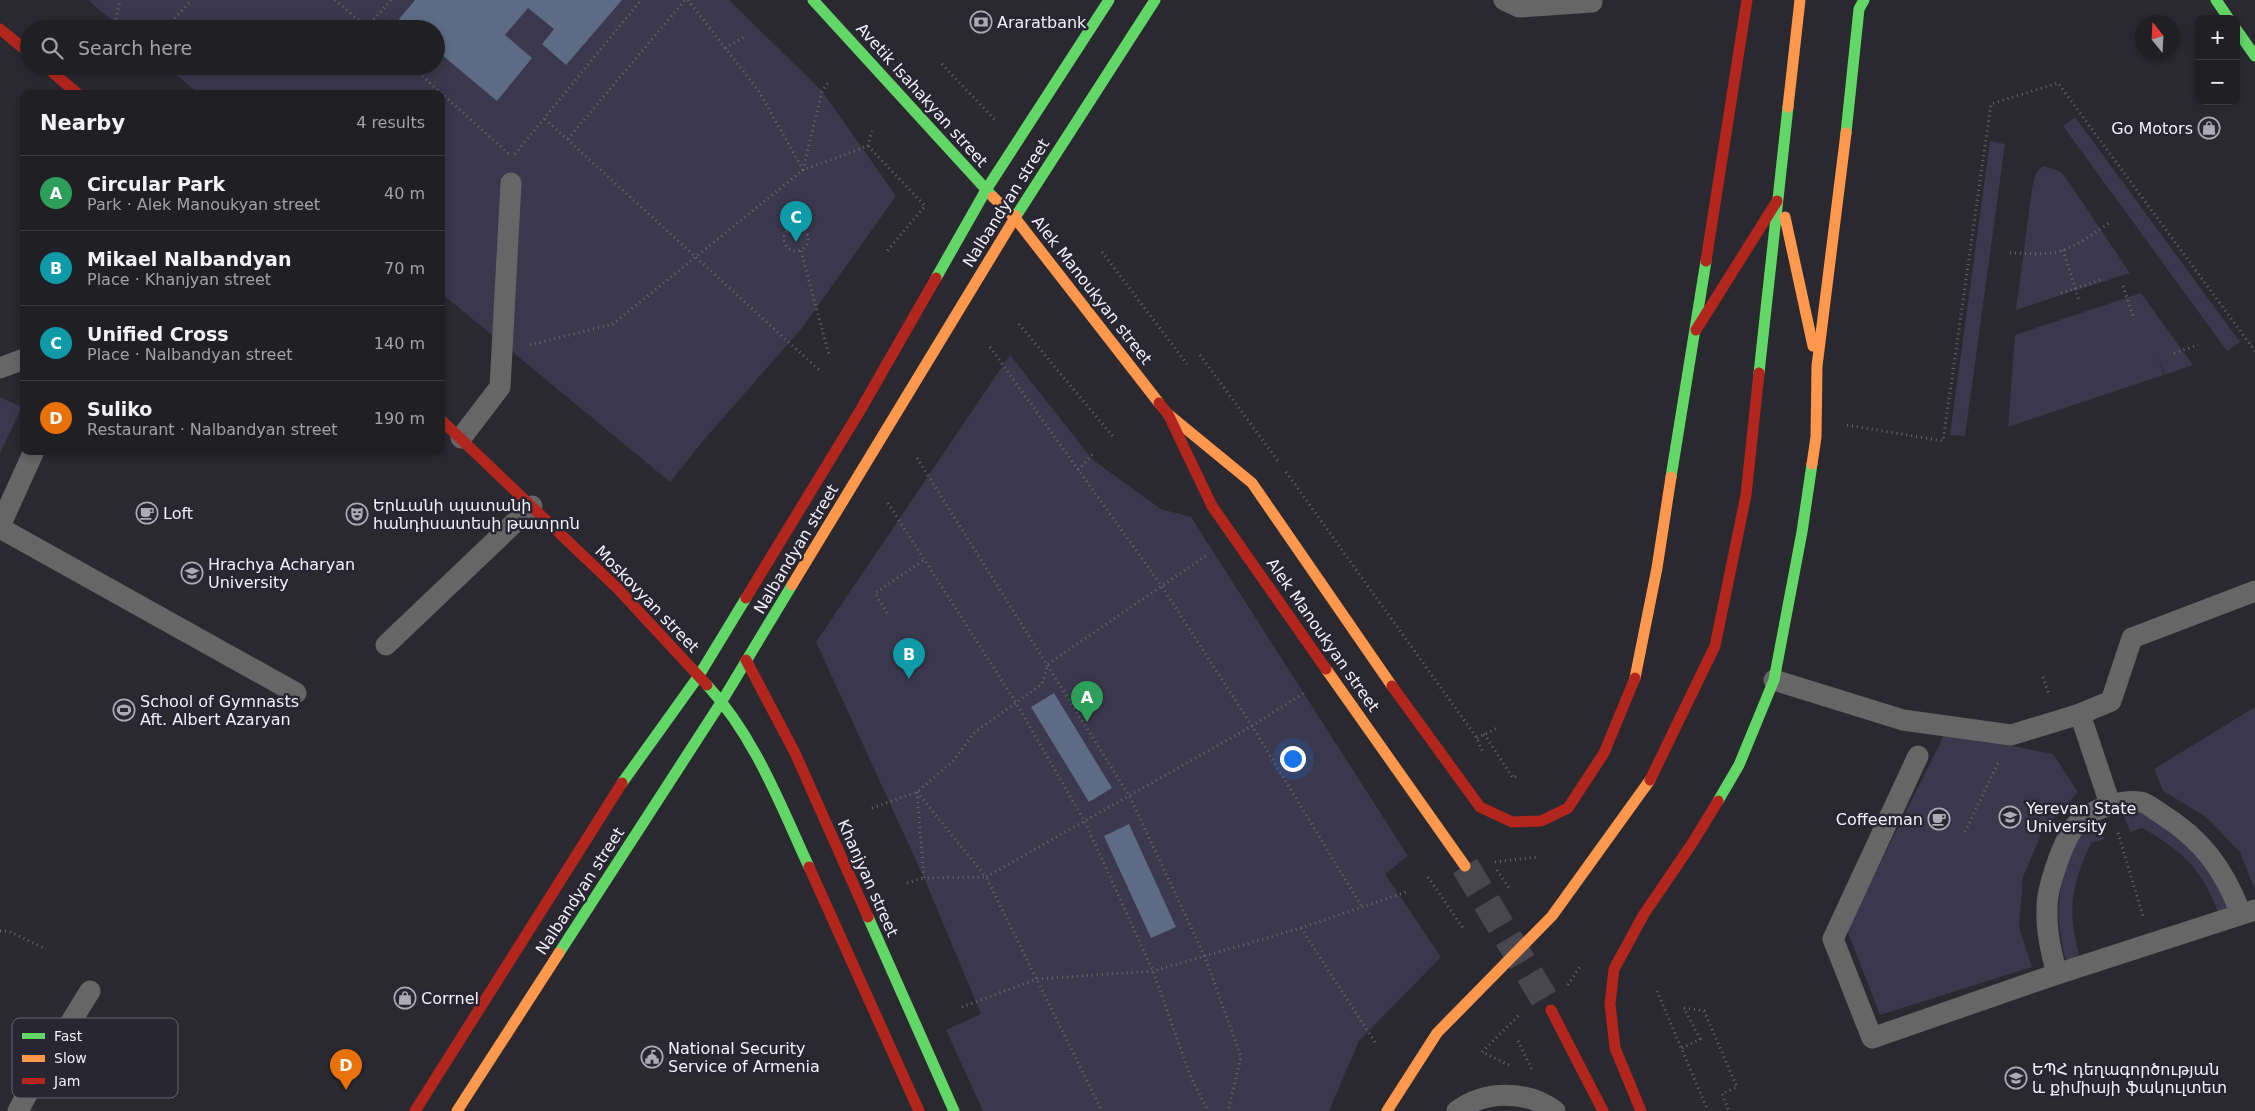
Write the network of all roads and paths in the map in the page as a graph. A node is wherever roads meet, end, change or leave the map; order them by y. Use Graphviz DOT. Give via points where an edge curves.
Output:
graph roads {
  1 [pos="120,0"];
  2 [pos="192,0"];
  3 [pos="335,0"];
  4 [pos="391,0"];
  5 [pos="641,0"];
  6 [pos="687,0"];
  7 [pos="813,0"];
  8 [pos="1109,0"];
  9 [pos="1155,0"];
  10 [pos="1504,0"];
  11 [pos="1747,0"];
  12 [pos="1800,0"];
  13 [pos="1864,0"];
  14 [pos="2216,0"];
  15 [pos="1592,2"];
  16 [pos="2226,15"];
  17 [pos="116,20"];
  18 [pos="173,20"];
  19 [pos="359,20"];
  20 [pos="375,20"];
  21 [pos="0,29"];
  22 [pos="2240,35"];
  23 [pos="744,37"];
  24 [pos="20,46"];
  25 [pos="725,48"];
  26 [pos="2255,56"];
  27 [pos="942,64"];
  28 [pos="56,75"];
  29 [pos="421,75"];
  30 [pos="830,80"];
  31 [pos="73,90"];
  32 [pos="438,90"];
  33 [pos="445,96"];
  34 [pos="545,119"];
  35 [pos="998,124"];
  36 [pos="872,131"];
  37 [pos="568,139"];
  38 [pos="868,146"];
  39 [pos="803,170"];
  40 [pos="511,183"];
  41 [pos="986,190"];
  42 [pos="1780,196"];
  43 [pos="1015,218"];
  44 [pos="2109,223"];
  45 [pos="2063,250"];
  46 [pos="801,251"];
  47 [pos="887,251"];
  48 [pos="1102,252"];
  49 [pos="2010,253"];
  50 [pos="698,257"];
  51 [pos="2100,280"];
  52 [pos="2123,286"];
  53 [pos="2075,288"];
  54 [pos="2061,293"];
  55 [pos="2079,300"];
  56 [pos="2132,316"];
  57 [pos="1019,324"];
  58 [pos="1696,330"];
  59 [pos="2198,345"];
  60 [pos="990,347"];
  61 [pos="2255,351"];
  62 [pos="503,352"];
  63 [pos="2174,353"];
  64 [pos="829,355"];
  65 [pos="1200,355"];
  66 [pos="20,361"];
  67 [pos="1187,364"];
  68 [pos="1817,366"];
  69 [pos="0,368"];
  70 [pos="819,370"];
  71 [pos="1168,414"];
  72 [pos="445,424"];
  73 [pos="1844,424"];
  74 [pos="461,438"];
  75 [pos="1115,439"];
  76 [pos="1095,452"];
  77 [pos="32,455"];
  78 [pos="917,458"];
  79 [pos="1078,470"];
  80 [pos="888,503"];
  81 [pos="532,506"];
  82 [pos="0,527"];
  83 [pos="1204,557"];
  84 [pos="924,560"];
  85 [pos="1161,585"];
  86 [pos="2255,591"];
  87 [pos="887,613"];
  88 [pos="386,645"];
  89 [pos="746,660"];
  90 [pos="1048,664"];
  91 [pos="698,677"];
  92 [pos="1774,680"];
  93 [pos="1307,691"];
  94 [pos="296,693"];
  95 [pos="722,701"];
  96 [pos="1015,701"];
  97 [pos="2080,714"];
  98 [pos="1252,726"];
  99 [pos="1497,728"];
  100 [pos="1484,734"];
  101 [pos="2012,735"];
  102 [pos="1478,738"];
  103 [pos="1483,754"];
  104 [pos="1918,756"];
  105 [pos="1519,775"];
  106 [pos="917,792"];
  107 [pos="1130,797"];
  108 [pos="2110,804"];
  109 [pos="872,808"];
  110 [pos="1085,822"];
  111 [pos="1965,832"];
  112 [pos="2123,852"];
  113 [pos="1536,857"];
  114 [pos="1465,866"];
  115 [pos="986,876"];
  116 [pos="1428,876"];
  117 [pos="924,878"];
  118 [pos="907,883"];
  119 [pos="1509,888"];
  120 [pos="1409,891"];
  121 [pos="1362,907"];
  122 [pos="2248,912"];
  123 [pos="1300,928"];
  124 [pos="1463,928"];
  125 [pos="0,931"];
  126 [pos="2151,943"];
  127 [pos="46,949"];
  128 [pos="1204,957"];
  129 [pos="1583,961"];
  130 [pos="1153,971"];
  131 [pos="2057,974"];
  132 [pos="1036,979"];
  133 [pos="1567,988"];
  134 [pos="90,991"];
  135 [pos="1657,991"];
  136 [pos="962,1007"];
  137 [pos="1551,1010"];
  138 [pos="1523,1011"];
  139 [pos="73,1018"];
  140 [pos="1518,1041"];
  141 [pos="1376,1044"];
  142 [pos="1682,1048"];
  143 [pos="1514,1068"];
  144 [pos="1533,1072"];
  145 [pos="25,1098"];
  146 [pos="18,1111"];
  147 [pos="414,1111"];
  148 [pos="457,1111"];
  149 [pos="919,1111"];
  150 [pos="954,1111"];
  151 [pos="1102,1111"];
  152 [pos="1208,1111"];
  153 [pos="1228,1111"];
  154 [pos="1387,1111"];
  155 [pos="1457,1111"];
  156 [pos="1555,1111"];
  157 [pos="1603,1111"];
  158 [pos="1641,1111"];
  159 [pos="1708,1111"];
  160 [pos="1729,1111"];
  1 -- 17 [label="path"];
  2 -- 18 [label="path"];
  3 -- 19 [label="path"];
  4 -- 20 [label="path"];
  5 -- 34 [label="path"];
  6 -- 25 [label="path"];
  6 -- 37 [label="path"];
  7 -- 41 [label="main road, Avetik Isahakyan street"];
  8 -- 41 [label="main road, Nalbandyan street"];
  9 -- 43 [label="main road, Nalbandyan street"];
  10 -- 15 [label="lane" via="1519,6"];
  11 -- 58 [label="main road"];
  12 -- 42 [label="main road"];
  13 -- 68 [label="main road" via="1859,8"];
  14 -- 16 [label="main road"];
  21 -- 24 [label="main road"];
  22 -- 26 [label="main road"];
  23 -- 25 [label="path"];
  25 -- 39 [label="path" via="760,93"];
  27 -- 35 [label="path"];
  28 -- 31 [label="main road"];
  29 -- 32 [label="path"];
  30 -- 39 [label="path" via="822,90"];
  33 -- 34 [label="path" via="513,157"];
  34 -- 37 [label="path"];
  36 -- 38 [label="path"];
  37 -- 50 [label="path"];
  38 -- 39 [label="path"];
  38 -- 47 [label="path" via="925,206"];
  39 -- 50 [label="path"];
  40 -- 62 [label="lane"];
  41 -- 43 [label="main road, Alek Manoukyan street"];
  41 -- 91 [label="main road, Nalbandyan street" via="861,409"];
  42 -- 58 [label="main road"];
  42 -- 68 [label="main road"];
  42 -- 154 [label="main road" via="1746,495 1715,646 1647,787 1552,916 1437,1033"];
  43 -- 71 [label="main road, Alek Manoukyan street"];
  43 -- 89 [label="main road, Nalbandyan street"];
  44 -- 45 [label="path"];
  45 -- 49 [label="path"];
  45 -- 53 [label="path"];
  46 -- 46 [label="path" via="808,238 805,231 794,227 784,235 784,243 789,249"];
  46 -- 64 [label="path"];
  48 -- 67 [label="path"];
  50 -- 62 [label="path" via="613,324"];
  50 -- 70 [label="path"];
  51 -- 53 [label="path"];
  52 -- 56 [label="path"];
  53 -- 54 [label="path"];
  53 -- 55 [label="path"];
  57 -- 75 [label="path"];
  58 -- 71 [label="main road, Alek Manoukyan street" via="1636,675 1604,753 1568,808 1541,821 1512,822 1480,807 1377,665 1252,483"];
  59 -- 63 [label="path"];
  60 -- 79 [label="path"];
  61 -- 73 [label="path" via="2058,83 1991,104 1943,440"];
  62 -- 74 [label="lane" via="500,387"];
  65 -- 102 [label="path"];
  66 -- 69 [label="lane"];
  68 -- 92 [label="main road" via="1816,438"];
  71 -- 114 [label="main road, Alek Manoukyan street" via="1212,506"];
  72 -- 74 [label="main road, Moskovyan street"];
  74 -- 81 [label="main road, Moskovyan street"];
  76 -- 79 [label="path"];
  77 -- 82 [label="lane"];
  78 -- 90 [label="path"];
  79 -- 85 [label="path"];
  80 -- 84 [label="path"];
  81 -- 88 [label="lane"];
  81 -- 91 [label="main road, Moskovyan street" via="618,589"];
  82 -- 94 [label="lane"];
  83 -- 85 [label="path"];
  84 -- 87 [label="path" via="875,593"];
  84 -- 96 [label="path"];
  85 -- 90 [label="path"];
  85 -- 98 [label="path"];
  86 -- 97 [label="lane" via="2132,638 2111,701"];
  89 -- 95 [label="main road, Nalbandyan street"];
  89 -- 150 [label="main road, Khanjyan street" via="795,753"];
  90 -- 96 [label="path" via="1042,684"];
  90 -- 107 [label="path"];
  91 -- 95 [label="main road"];
  91 -- 147 [label="main road, Nalbandyan street" via="618,789"];
  92 -- 101 [label="lane" via="1903,720"];
  92 -- 158 [label="main road" via="1739,765 1693,842 1644,914 1614,968 1610,1004 1615,1048"];
  93 -- 98 [label="path"];
  95 -- 148 [label="main road, Nalbandyan street"];
  95 -- 149 [label="main road" via="762,763"];
  96 -- 106 [label="path" via="975,732 953,761"];
  96 -- 110 [label="path"];
  97 -- 101 [label="lane"];
  97 -- 108 [label="lane"];
  98 -- 107 [label="path"];
  98 -- 121 [label="path"];
  99 -- 100 [label="path"];
  100 -- 102 [label="path"];
  100 -- 105 [label="path" via="1513,778"];
  101 -- 111 [label="path"];
  102 -- 103 [label="path"];
  104 -- 131 [label="lane" via="1833,939 1872,1038"];
  106 -- 109 [label="path"];
  106 -- 115 [label="path"];
  106 -- 117 [label="path"];
  107 -- 110 [label="path"];
  107 -- 128 [label="path"];
  108 -- 122 [label="lane" via="2142,802 2180,826 2208,853"];
  108 -- 131 [label="lane" via="2077,823 2056,863 2046,905 2048,943"];
  110 -- 115 [label="path"];
  110 -- 130 [label="path"];
  112 -- 126 [label="path"];
  113 -- 119 [label="path" via="1492,862"];
  115 -- 117 [label="path"];
  115 -- 132 [label="path"];
  116 -- 124 [label="path"];
  117 -- 118 [label="path"];
  120 -- 121 [label="path"];
  121 -- 123 [label="path"];
  122 -- 126 [label="lane"];
  123 -- 128 [label="path"];
  123 -- 141 [label="path"];
  125 -- 127 [label="path" via="8,931"];
  126 -- 131 [label="lane"];
  128 -- 130 [label="path"];
  128 -- 153 [label="path" via="1241,1057"];
  129 -- 133 [label="path"];
  130 -- 132 [label="path"];
  130 -- 152 [label="path" via="1190,1075"];
  132 -- 136 [label="path"];
  132 -- 151 [label="path"];
  134 -- 139 [label="lane"];
  135 -- 142 [label="path"];
  137 -- 157 [label="main road"];
  138 -- 143 [label="path" via="1482,1052"];
  140 -- 144 [label="path"];
  142 -- 159 [label="path"];
  142 -- 160 [label="path" via="1700,1039 1684,1008 1704,1011 1737,1088 1722,1094"];
  145 -- 146 [label="lane"];
  155 -- 156 [label="lane" via="1484,1099 1508,1095 1537,1101"];
}
